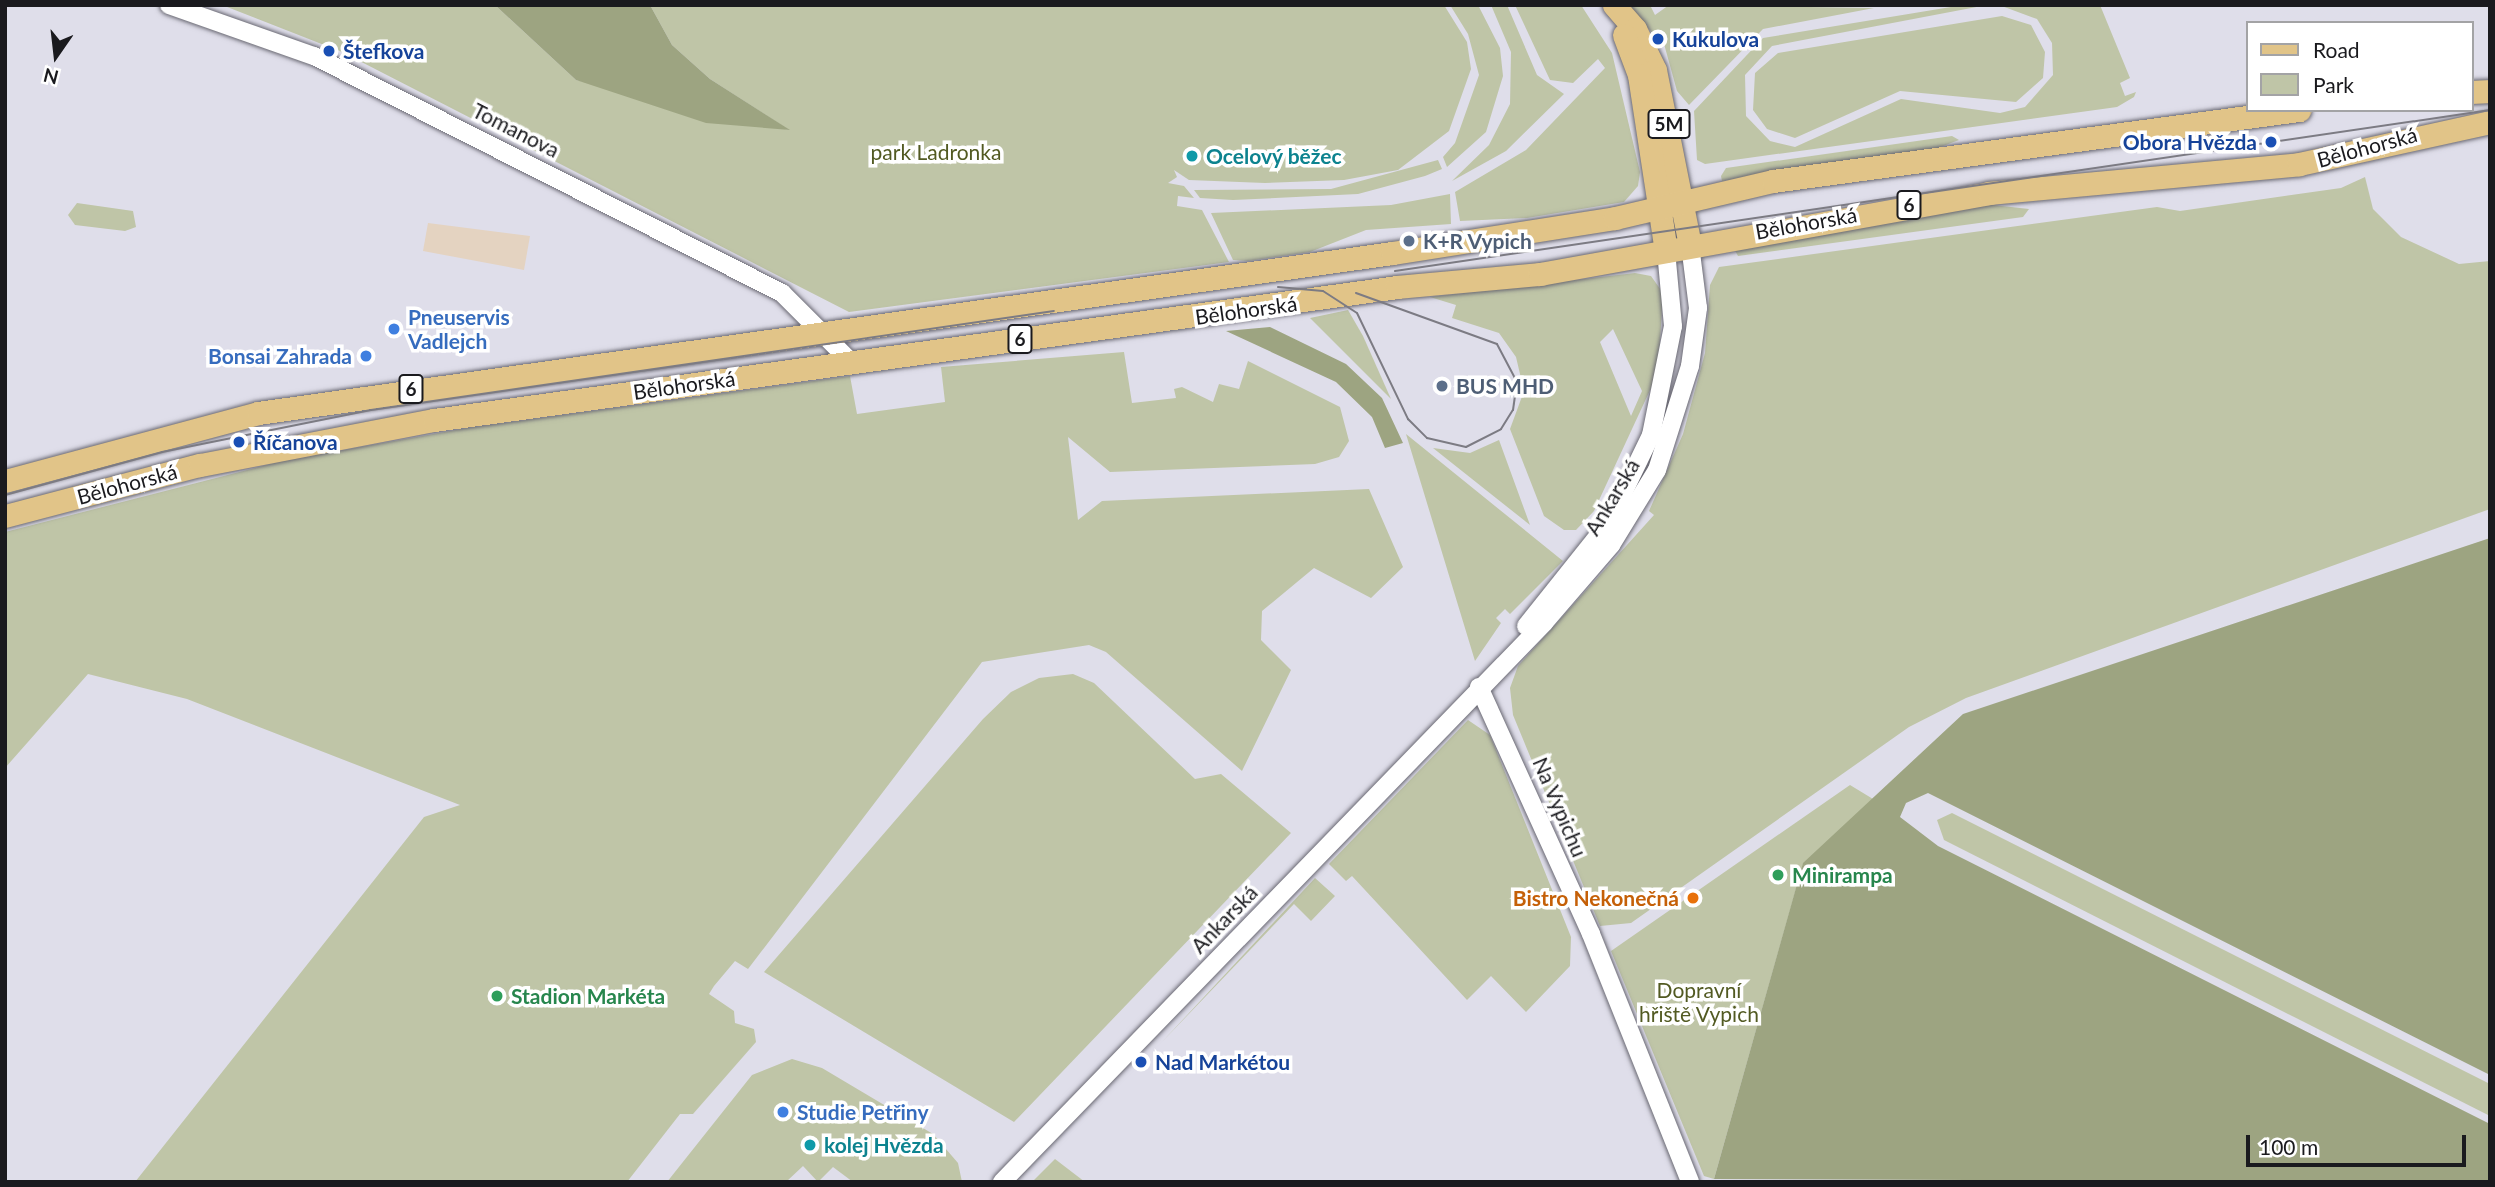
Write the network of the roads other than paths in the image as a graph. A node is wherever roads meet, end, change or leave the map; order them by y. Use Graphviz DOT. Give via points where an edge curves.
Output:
graph roads {
  1 [pos="169,5"];
  2 [pos="1606,5"];
  3 [pos="1614,5"];
  4 [pos="2284,112"];
  5 [pos="2490,122"];
  6 [pos="1672,205"];
  7 [pos="1690,245"];
  8 [pos="1666,251"];
  9 [pos="823,332"];
  10 [pos="850,362"];
  11 [pos="5,481"];
  12 [pos="5,516"];
  13 [pos="1479,687"];
  14 [pos="1002,1182"];
  15 [pos="1689,1182"];
  1 -- 9 [label="street, Tomanova" via="314,56 421,107 782,293"];
  2 -- 6 [label="main road, 5M" via="1634,57"];
  3 -- 6 [label="main road, 5M" via="1635,29 1655,70"];
  4 -- 6 [label="main road, Bělohorská / 6" via="1773,181"];
  5 -- 7 [label="main road, Bělohorská / 6" via="2299,164 1990,193"];
  6 -- 7 [label="main road, 5M"];
  6 -- 8 [label="main road, 5M"];
  6 -- 9 [label="main road, Bělohorská / 6"];
  7 -- 8 [label="main road, Bělohorská / 6"];
  7 -- 13 [label="street, Ankarská" via="1698,298 1695,345 1648,489 1591,573"];
  8 -- 10 [label="main road, Bělohorská / 6" via="1540,274 1397,287"];
  8 -- 13 [label="street, Ankarská" via="1671,348 1642,459 1596,542"];
  9 -- 10 [label="street, Tomanova"];
  9 -- 11 [label="main road, Bělohorská / 6" via="258,413"];
  10 -- 12 [label="main road, Bělohorská / 6" via="330,438"];
  13 -- 14 [label="street, Ankarská"];
  13 -- 15 [label="street, Na Vypichu" via="1591,934"];
}
